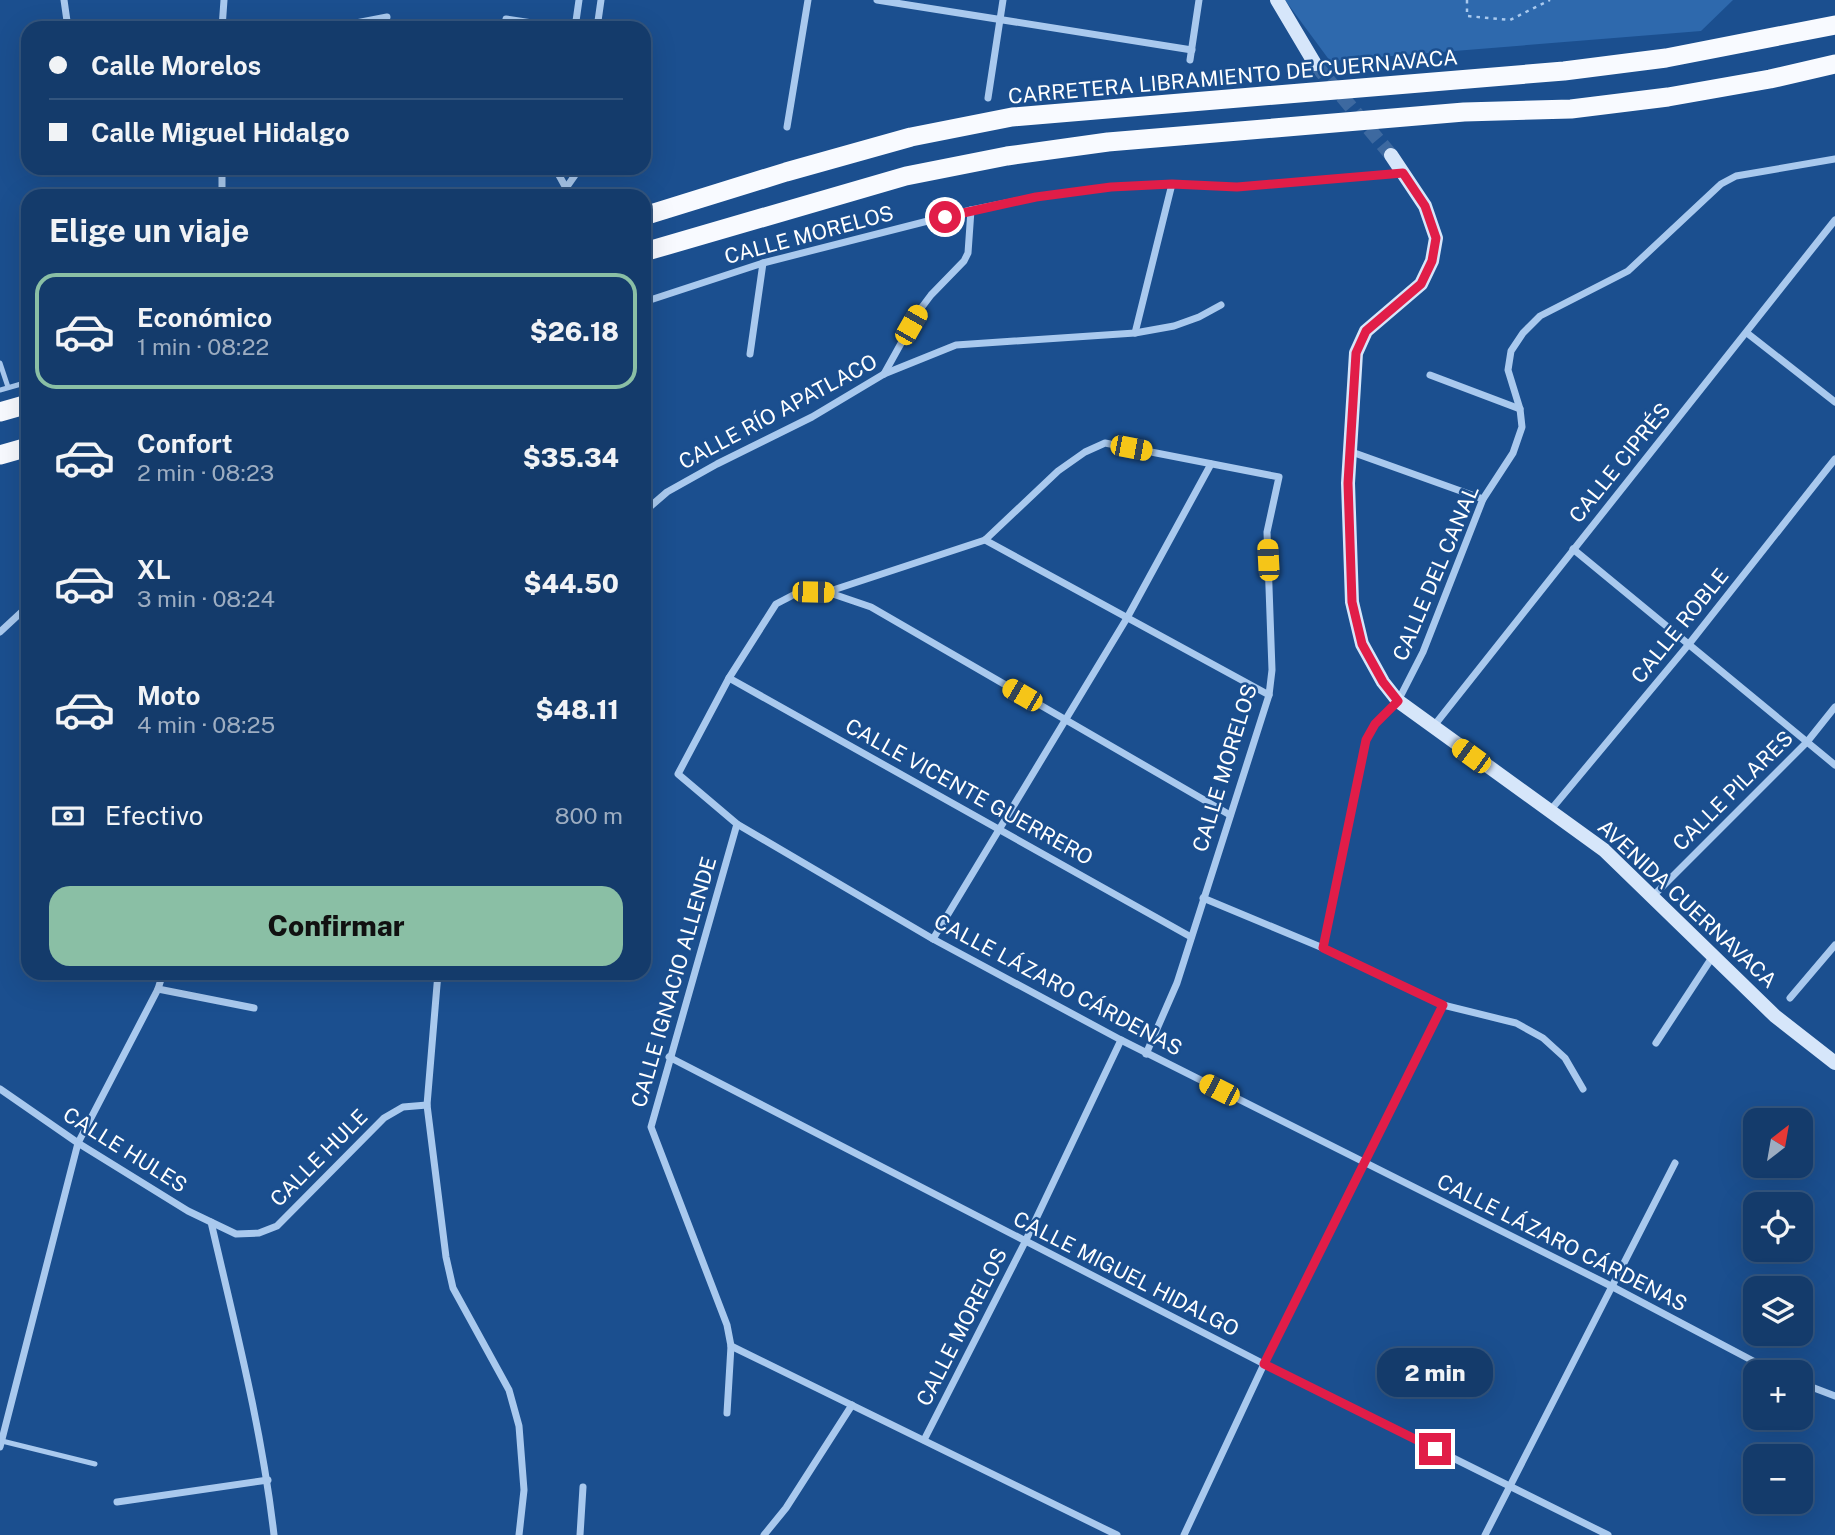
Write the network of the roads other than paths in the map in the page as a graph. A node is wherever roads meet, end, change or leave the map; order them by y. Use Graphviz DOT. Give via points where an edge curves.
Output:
graph roads {
  1 [pos="64,0"];
  2 [pos="224,0"];
  3 [pos="579,0"];
  4 [pos="601,0"];
  5 [pos="808,0"];
  6 [pos="877,0"];
  7 [pos="1003,0"];
  8 [pos="1199,0"];
  9 [pos="1277,0"];
  10 [pos="387,17"];
  11 [pos="506,19"];
  12 [pos="1001,19"];
  13 [pos="67,21"];
  14 [pos="222,21"];
  15 [pos="366,21"];
  16 [pos="519,21"];
  17 [pos="576,21"];
  18 [pos="598,21"];
  19 [pos="1835,25"];
  20 [pos="1192,50"];
  21 [pos="1191,60"];
  22 [pos="1315,64"];
  23 [pos="1835,64"];
  24 [pos="988,98"];
  25 [pos="787,127"];
  26 [pos="1391,155"];
  27 [pos="1835,159"];
  28 [pos="1403,173"];
  29 [pos="1172,184"];
  30 [pos="971,210"];
  31 [pos="651,214"];
  32 [pos="1835,220"];
  33 [pos="651,250"];
  34 [pos="763,263"];
  35 [pos="651,300"];
  36 [pos="1221,305"];
  37 [pos="1135,333"];
  38 [pos="1747,333"];
  39 [pos="750,354"];
  40 [pos="0,363"];
  41 [pos="884,374"];
  42 [pos="1430,375"];
  43 [pos="21,384"];
  44 [pos="8,387"];
  45 [pos="0,390"];
  46 [pos="1835,402"];
  47 [pos="21,406"];
  48 [pos="1520,409"];
  49 [pos="0,412"];
  50 [pos="21,449"];
  51 [pos="1349,452"];
  52 [pos="0,455"];
  53 [pos="1835,459"];
  54 [pos="1211,464"];
  55 [pos="1483,499"];
  56 [pos="651,506"];
  57 [pos="985,540"];
  58 [pos="1573,549"];
  59 [pos="827,592"];
  60 [pos="21,612"];
  61 [pos="1127,618"];
  62 [pos="0,632"];
  63 [pos="1689,644"];
  64 [pos="729,678"];
  65 [pos="1269,695"];
  66 [pos="1398,701"];
  67 [pos="1835,707"];
  68 [pos="1066,720"];
  69 [pos="1433,728"];
  70 [pos="1807,742"];
  71 [pos="1835,765"];
  72 [pos="1549,812"];
  73 [pos="1230,815"];
  74 [pos="737,824"];
  75 [pos="999,829"];
  76 [pos="1653,896"];
  77 [pos="1203,898"];
  78 [pos="1191,937"];
  79 [pos="933,939"];
  80 [pos="1835,945"];
  81 [pos="1323,948"];
  82 [pos="1714,954"];
  83 [pos="161,980"];
  84 [pos="437,980"];
  85 [pos="158,989"];
  86 [pos="1790,998"];
  87 [pos="1443,1005"];
  88 [pos="254,1008"];
  89 [pos="1121,1041"];
  90 [pos="1656,1043"];
  91 [pos="1146,1054"];
  92 [pos="669,1057"];
  93 [pos="1835,1063"];
  94 [pos="0,1089"];
  95 [pos="1583,1089"];
  96 [pos="427,1105"];
  97 [pos="78,1143"];
  98 [pos="1675,1163"];
  99 [pos="1365,1164"];
  100 [pos="211,1222"];
  101 [pos="236,1234"];
  102 [pos="1025,1242"];
  103 [pos="1611,1286"];
  104 [pos="731,1346"];
  105 [pos="1751,1360"];
  106 [pos="1264,1364"];
  107 [pos="1813,1388"];
  108 [pos="1835,1396"];
  109 [pos="852,1405"];
  110 [pos="727,1413"];
  111 [pos="3,1424"];
  112 [pos="924,1440"];
  113 [pos="1,1444"];
  114 [pos="95,1464"];
  115 [pos="268,1480"];
  116 [pos="1508,1486"];
  117 [pos="583,1487"];
  118 [pos="117,1502"];
  119 [pos="274,1535"];
  120 [pos="519,1535"];
  121 [pos="580,1535"];
  122 [pos="764,1535"];
  123 [pos="1117,1535"];
  124 [pos="1184,1535"];
  125 [pos="1485,1535"];
  126 [pos="1608,1535"];
  1 -- 13 [label="street"];
  2 -- 14 [label="street"];
  3 -- 17 [label="street"];
  4 -- 18 [label="street"];
  5 -- 25 [label="street"];
  6 -- 12 [label="street"];
  7 -- 12 [label="street"];
  8 -- 20 [label="street"];
  9 -- 22 [label="main road"];
  10 -- 15 [label="street"];
  11 -- 16 [label="street"];
  12 -- 20 [label="street"];
  12 -- 24 [label="street"];
  19 -- 31 [label="highway, CARRETERA LIBRAMIENTO DE CUERNAVACA" via="1665,58 1564,71 1012,117 911,137"];
  20 -- 21 [label="street"];
  23 -- 33 [label="highway" via="1668,97 1570,109 1464,112 1108,142 1007,156 906,176"];
  26 -- 28 [label="main road, AVENIDA CUERNAVACA"];
  27 -- 48 [label="street, CALLE DEL CANAL" via="1736,176 1721,184 1628,271 1540,316 1511,351 1508,370"];
  28 -- 29 [label="street, CALLE MORELOS" via="1237,187"];
  28 -- 51 [label="main road, AVENIDA CUERNAVACA" via="1425,206 1436,238 1432,261 1421,284 1366,331 1356,353"];
  29 -- 30 [label="street, CALLE MORELOS" via="1111,187"];
  29 -- 37 [label="street"];
  30 -- 34 [label="street, CALLE MORELOS"];
  30 -- 41 [label="street" via="964,261 919,311"];
  32 -- 38 [label="street, CALLE CIPRÉS"];
  34 -- 35 [label="street, CALLE MORELOS"];
  34 -- 39 [label="street"];
  36 -- 37 [label="street, CALLE RÍO APATLACO" via="1174,326"];
  37 -- 41 [label="street, CALLE RÍO APATLACO" via="956,345"];
  38 -- 46 [label="street"];
  38 -- 58 [label="street, CALLE CIPRÉS"];
  40 -- 44 [label="lane"];
  41 -- 56 [label="street, CALLE RÍO APATLACO" via="667,492"];
  42 -- 48 [label="street"];
  43 -- 44 [label="lane"];
  44 -- 45 [label="lane"];
  47 -- 49 [label="highway"];
  48 -- 55 [label="street, CALLE DEL CANAL" via="1522,427 1513,453"];
  50 -- 52 [label="highway"];
  51 -- 55 [label="street"];
  51 -- 66 [label="main road, AVENIDA CUERNAVACA" via="1352,602 1362,644"];
  53 -- 63 [label="street, CALLE ROBLE"];
  54 -- 57 [label="street, CALLE MORELOS" via="1105,443 1058,471"];
  54 -- 61 [label="street"];
  54 -- 65 [label="street, CALLE MORELOS" via="1279,477 1266,532"];
  55 -- 66 [label="street, CALLE DEL CANAL" via="1423,652"];
  57 -- 59 [label="street, CALLE MORELOS"];
  57 -- 61 [label="street"];
  58 -- 63 [label="street"];
  58 -- 69 [label="street, CALLE CIPRÉS"];
  59 -- 64 [label="street" via="799,592 776,604"];
  59 -- 68 [label="street" via="870,607"];
  60 -- 62 [label="street"];
  61 -- 65 [label="street"];
  61 -- 68 [label="street"];
  63 -- 70 [label="street"];
  63 -- 72 [label="street, CALLE ROBLE"];
  64 -- 74 [label="street, CALLE LÁZARO CÁRDENAS" via="678,774"];
  64 -- 75 [label="street, CALLE VICENTE GUERRERO"];
  65 -- 73 [label="street, CALLE MORELOS"];
  66 -- 69 [label="main road, AVENIDA CUERNAVACA"];
  66 -- 81 [label="street, CALLE DEL CANAL" via="1366,740"];
  67 -- 70 [label="street, CALLE PILARES"];
  68 -- 73 [label="street"];
  68 -- 75 [label="street"];
  69 -- 72 [label="main road, AVENIDA CUERNAVACA"];
  70 -- 71 [label="street"];
  70 -- 76 [label="street, CALLE PILARES"];
  72 -- 76 [label="main road, AVENIDA CUERNAVACA" via="1604,850"];
  73 -- 77 [label="street, CALLE MORELOS"];
  74 -- 79 [label="street, CALLE LÁZARO CÁRDENAS"];
  74 -- 92 [label="street, CALLE IGNACIO ALLENDE"];
  75 -- 78 [label="street, CALLE VICENTE GUERRERO"];
  75 -- 79 [label="street"];
  76 -- 82 [label="main road, AVENIDA CUERNAVACA"];
  77 -- 78 [label="street, CALLE MORELOS"];
  77 -- 81 [label="street"];
  78 -- 91 [label="street, CALLE MORELOS"];
  79 -- 89 [label="street, CALLE LÁZARO CÁRDENAS"];
  80 -- 86 [label="street"];
  81 -- 87 [label="street"];
  82 -- 90 [label="street"];
  82 -- 93 [label="main road, AVENIDA CUERNAVACA" via="1775,1016"];
  83 -- 85 [label="street"];
  84 -- 96 [label="street"];
  85 -- 88 [label="street"];
  85 -- 97 [label="street"];
  87 -- 95 [label="street" via="1516,1023 1543,1038 1566,1058"];
  87 -- 99 [label="street"];
  89 -- 91 [label="street, CALLE LÁZARO CÁRDENAS"];
  89 -- 102 [label="street, CALLE MORELOS"];
  91 -- 99 [label="street, CALLE LÁZARO CÁRDENAS"];
  92 -- 102 [label="street, CALLE MIGUEL HIDALGO"];
  92 -- 104 [label="street, CALLE IGNACIO ALLENDE" via="651,1127"];
  94 -- 97 [label="street, CALLE HULES"];
  96 -- 101 [label="street, CALLE HULE" via="403,1107 384,1118 277,1226"];
  96 -- 120 [label="street" via="453,1288 509,1390 519,1426 524,1490"];
  97 -- 100 [label="street, CALLE HULES"];
  97 -- 111 [label="street"];
  98 -- 103 [label="street"];
  99 -- 103 [label="street, CALLE LÁZARO CÁRDENAS"];
  99 -- 106 [label="street"];
  100 -- 101 [label="street, CALLE HULES"];
  100 -- 115 [label="street"];
  102 -- 106 [label="street, CALLE MIGUEL HIDALGO"];
  102 -- 112 [label="street, CALLE MORELOS"];
  103 -- 105 [label="street, CALLE LÁZARO CÁRDENAS"];
  103 -- 116 [label="street"];
  104 -- 109 [label="street"];
  104 -- 110 [label="street, CALLE IGNACIO ALLENDE"];
  106 -- 116 [label="street, CALLE MIGUEL HIDALGO"];
  106 -- 124 [label="street"];
  107 -- 108 [label="street"];
  109 -- 112 [label="street"];
  109 -- 122 [label="street"];
  111 -- 113 [label="street"];
  112 -- 123 [label="street"];
  113 -- 114 [label="lane"];
  115 -- 118 [label="street"];
  115 -- 119 [label="street"];
  116 -- 125 [label="street"];
  116 -- 126 [label="street, CALLE MIGUEL HIDALGO"];
  117 -- 121 [label="street"];
}
